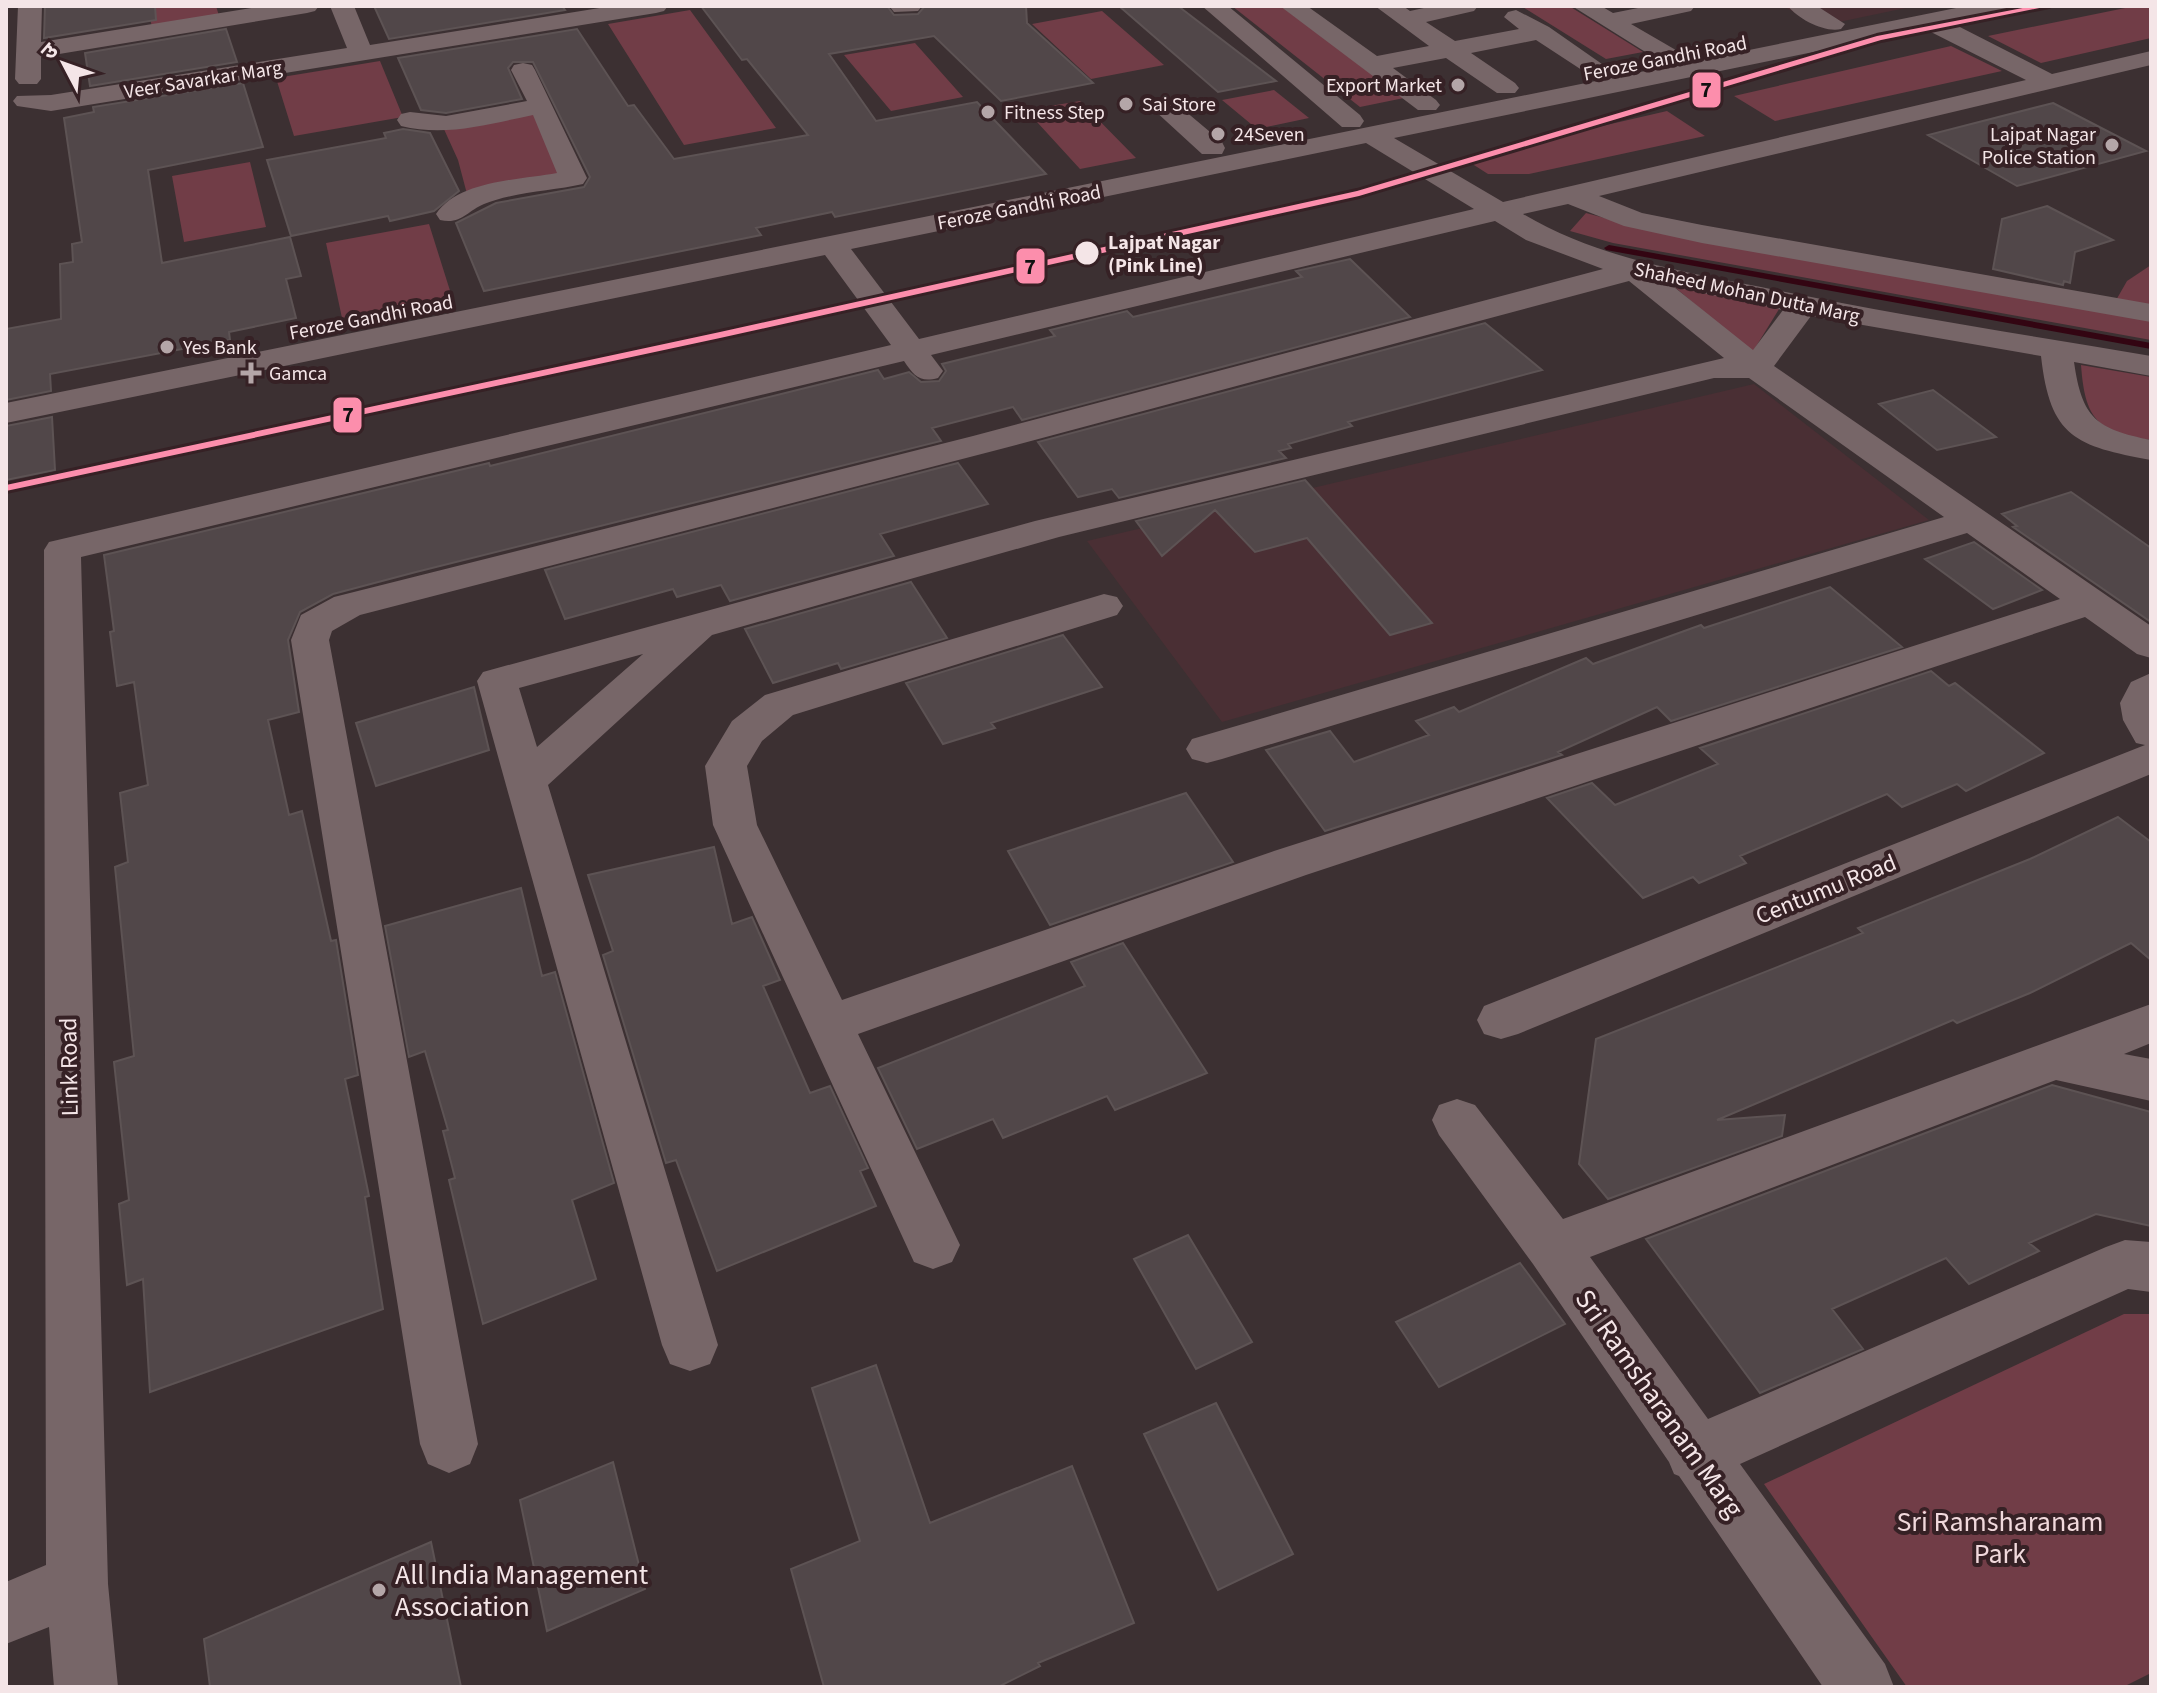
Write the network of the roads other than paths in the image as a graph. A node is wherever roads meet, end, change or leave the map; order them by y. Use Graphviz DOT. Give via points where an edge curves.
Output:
graph roads {
  1 [pos="30,6"];
  2 [pos="128,6"];
  3 [pos="307,6"];
  4 [pos="342,6"];
  5 [pos="583,6"];
  6 [pos="1214,6"];
  7 [pos="1292,6"];
  8 [pos="1466,6"];
  9 [pos="1514,6"];
  10 [pos="1584,6"];
  11 [pos="1683,6"];
  12 [pos="1800,6"];
  13 [pos="2001,6"];
  14 [pos="643,7"];
  15 [pos="1396,12"];
  16 [pos="224,13"];
  17 [pos="1929,13"];
  18 [pos="1609,21"];
  19 [pos="1833,24"];
  20 [pos="1541,32"];
  21 [pos="134,35"];
  22 [pos="358,48"];
  23 [pos="1450,49"];
  24 [pos="31,51"];
  25 [pos="1672,58"];
  26 [pos="2151,58"];
  27 [pos="1371,65"];
  28 [pos="523,70"];
  29 [pos="1600,71"];
  30 [pos="2049,82"];
  31 [pos="1506,88"];
  32 [pos="16,103"];
  33 [pos="1163,105"];
  34 [pos="1427,105"];
  35 [pos="542,106"];
  36 [pos="410,120"];
  37 [pos="1361,128"];
  38 [pos="1212,148"];
  39 [pos="1568,194"];
  40 [pos="1496,212"];
  41 [pos="450,214"];
  42 [pos="935,214"];
  43 [pos="1424,229"];
  44 [pos="1559,244"];
  45 [pos="833,245"];
  46 [pos="1634,270"];
  47 [pos="1803,305"];
  48 [pos="2151,313"];
  49 [pos="2056,350"];
  50 [pos="922,364"];
  51 [pos="2151,366"];
  52 [pos="1756,368"];
  53 [pos="21,398"];
  54 [pos="2151,450"];
  55 [pos="1974,519"];
  56 [pos="2090,602"];
  57 [pos="1104,606"];
  58 [pos="698,626"];
  59 [pos="2151,645"];
  60 [pos="2151,686"];
  61 [pos="2151,733"];
  62 [pos="1207,749"];
  63 [pos="2151,758"];
  64 [pos="526,781"];
  65 [pos="1501,1020"];
  66 [pos="2151,1023"];
  67 [pos="829,1024"];
  68 [pos="2052,1059"];
  69 [pos="2151,1080"];
  70 [pos="1457,1120"];
  71 [pos="933,1245"];
  72 [pos="1552,1247"];
  73 [pos="2151,1267"];
  74 [pos="690,1345"];
  75 [pos="449,1444"];
  76 [pos="1695,1454"];
  77 [pos="77,1584"];
  78 [pos="6,1613"];
  79 [pos="86,1687"];
  80 [pos="1862,1687"];
  1 -- 24 [label="street"];
  2 -- 21 [label="street"];
  3 -- 16 [label="street"];
  4 -- 22 [label="street"];
  5 -- 22 [label="street, Veer Savarkar Marg"];
  6 -- 37 [label="street, Shaheed Mohan Dutta Marg"];
  7 -- 27 [label="street"];
  8 -- 15 [label="street"];
  9 -- 20 [label="street" via="1506,9"];
  10 -- 18 [label="street"];
  11 -- 18 [label="street"];
  12 -- 19 [label="street"];
  13 -- 17 [label="street, Feroze Gandhi Road"];
  14 -- 22 [label="street, Veer Savarkar Marg"];
  15 -- 23 [label="street"];
  16 -- 21 [label="street"];
  17 -- 19 [label="street, Feroze Gandhi Road"];
  17 -- 30 [label="street"];
  17 -- 37 [label="street, Feroze Gandhi Road"];
  18 -- 25 [label="street"];
  19 -- 25 [label="street, Feroze Gandhi Road"];
  20 -- 23 [label="street"];
  20 -- 29 [label="street"];
  21 -- 24 [label="street"];
  22 -- 32 [label="street, Veer Savarkar Marg" via="52,90"];
  23 -- 27 [label="street"];
  23 -- 31 [label="street"];
  24 -- 32 [label="street"];
  25 -- 29 [label="street, Feroze Gandhi Road"];
  26 -- 30 [label="street"];
  27 -- 34 [label="street"];
  28 -- 35 [label="street"];
  29 -- 31 [label="street, Feroze Gandhi Road"];
  30 -- 39 [label="street"];
  31 -- 34 [label="street, Feroze Gandhi Road"];
  33 -- 38 [label="street"];
  34 -- 37 [label="street, Feroze Gandhi Road"];
  35 -- 36 [label="street" via="446,124"];
  35 -- 41 [label="street" via="573,178 475,197"];
  37 -- 38 [label="street, Feroze Gandhi Road"];
  37 -- 40 [label="street, Shaheed Mohan Dutta Marg"];
  37 -- 42 [label="street, Feroze Gandhi Road"];
  38 -- 42 [label="street, Feroze Gandhi Road"];
  39 -- 40 [label="street"];
  39 -- 48 [label="street, Shaheed Mohan Dutta Marg" via="1634,220 1702,234"];
  40 -- 43 [label="street"];
  40 -- 44 [label="street, Shaheed Mohan Dutta Marg"];
  42 -- 45 [label="street, Feroze Gandhi Road"];
  42 -- 53 [label="street, Feroze Gandhi Road"];
  43 -- 44 [label="street"];
  43 -- 50 [label="street"];
  44 -- 46 [label="street, Shaheed Mohan Dutta Marg"];
  45 -- 50 [label="street"];
  45 -- 53 [label="street, Feroze Gandhi Road"];
  46 -- 47 [label="street, Shaheed Mohan Dutta Marg"];
  46 -- 52 [label="street"];
  46 -- 75 [label="street" via="972,447 347,606 315,624 310,640"];
  47 -- 49 [label="street, Shaheed Mohan Dutta Marg"];
  47 -- 52 [label="street"];
  49 -- 51 [label="street, Shaheed Mohan Dutta Marg"];
  49 -- 54 [label="street" via="2061,396 2069,415 2108,441"];
  50 -- 77 [label="street, Link Road" via="62,550"];
  52 -- 55 [label="street"];
  52 -- 58 [label="street" via="1714,368 1048,529"];
  55 -- 56 [label="street"];
  55 -- 62 [label="street"];
  56 -- 59 [label="street"];
  56 -- 67 [label="street" via="1278,867"];
  57 -- 67 [label="street" via="779,705 747,731 726,766 735,825"];
  58 -- 64 [label="street"];
  58 -- 64 [label="street" via="497,681"];
  60 -- 61 [label="street" via="2138,704"];
  63 -- 65 [label="street, Centumu Road"];
  64 -- 74 [label="street"];
  66 -- 68 [label="street"];
  67 -- 71 [label="street"];
  68 -- 69 [label="street"];
  68 -- 72 [label="street"];
  70 -- 72 [label="street, Sri Ramsharanam Marg"];
  72 -- 76 [label="street, Sri Ramsharanam Marg"];
  73 -- 76 [label="street" via="2125,1264"];
  76 -- 80 [label="street, Sri Ramsharanam Marg"];
  77 -- 78 [label="street"];
  77 -- 79 [label="street, Link Road"];
}
